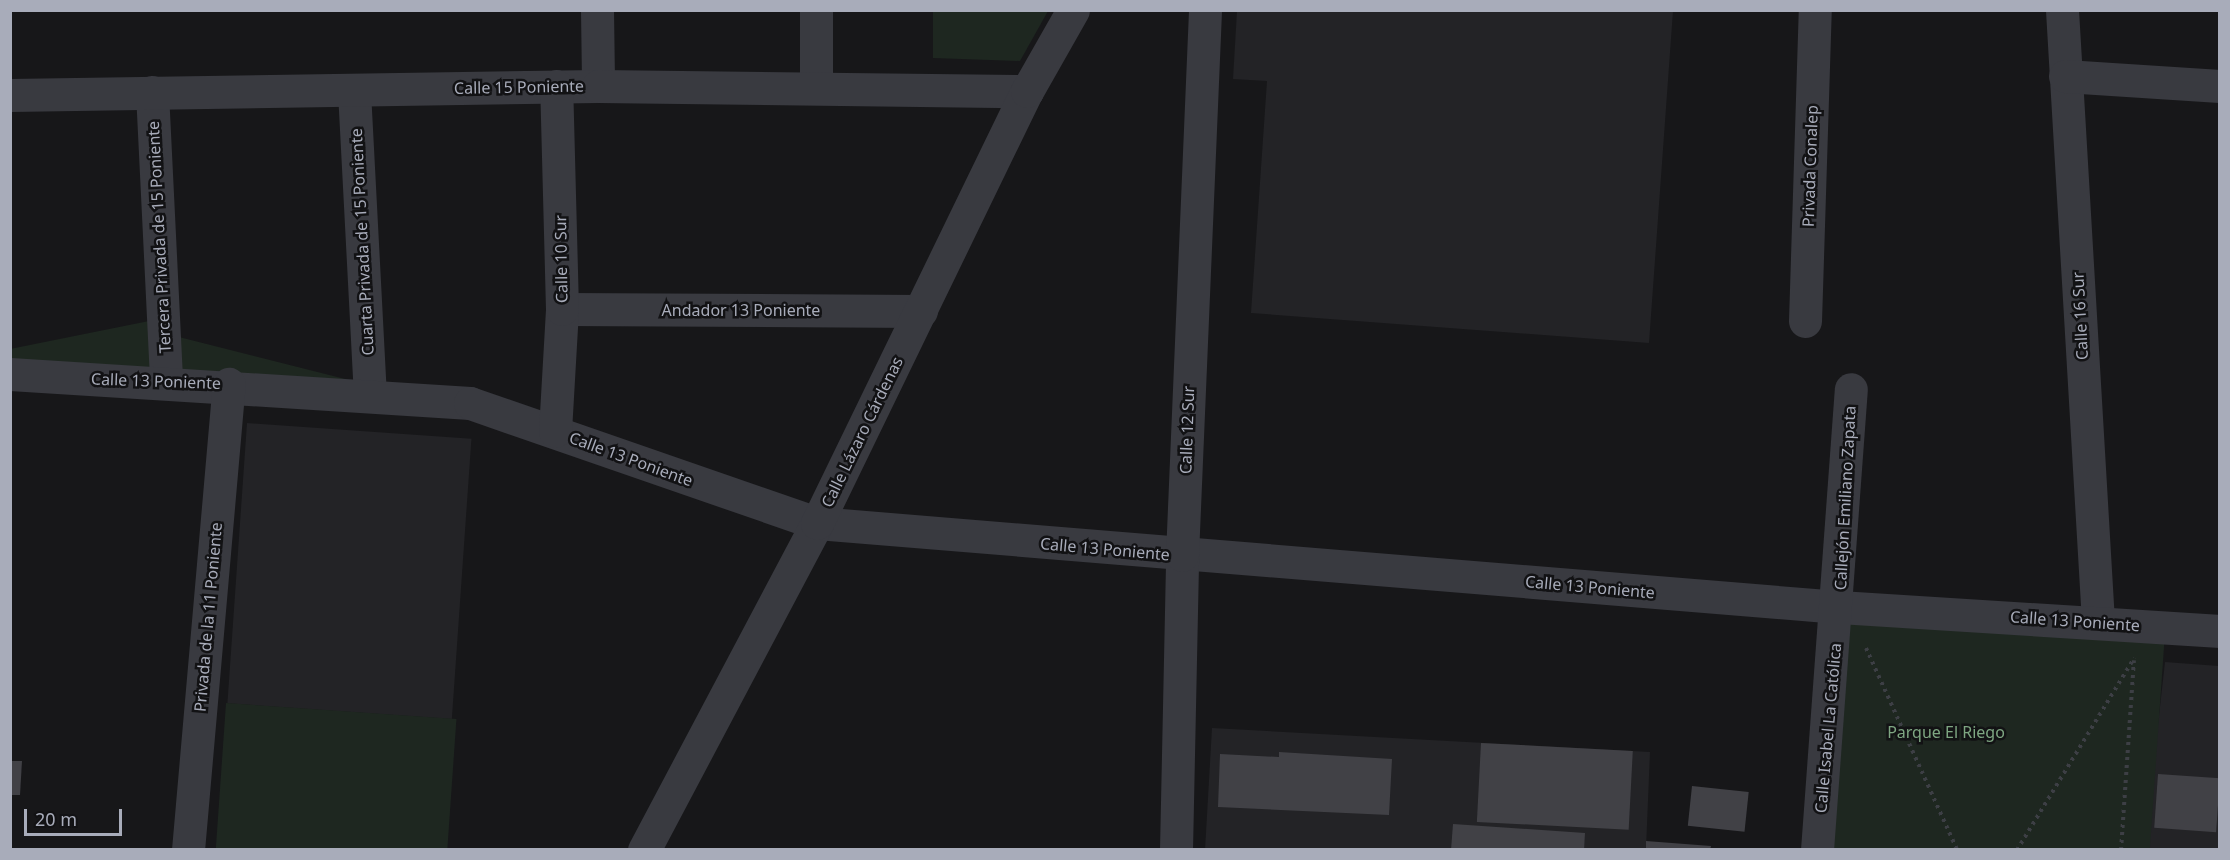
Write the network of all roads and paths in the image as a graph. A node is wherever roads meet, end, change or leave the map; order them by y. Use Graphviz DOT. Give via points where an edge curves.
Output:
graph roads {
  1 [pos="597,10"];
  2 [pos="816,10"];
  3 [pos="1073,10"];
  4 [pos="1204,10"];
  5 [pos="1815,10"];
  6 [pos="2062,10"];
  7 [pos="2065,76"];
  8 [pos="556,86"];
  9 [pos="598,86"];
  10 [pos="816,86"];
  11 [pos="2220,86"];
  12 [pos="354,91"];
  13 [pos="1027,91"];
  14 [pos="152,92"];
  15 [pos="10,95"];
  16 [pos="562,309"];
  17 [pos="921,311"];
  18 [pos="1805,321"];
  19 [pos="10,374"];
  20 [pos="166,382"];
  21 [pos="229,384"];
  22 [pos="1851,389"];
  23 [pos="370,393"];
  24 [pos="555,431"];
  25 [pos="817,523"];
  26 [pos="1182,555"];
  27 [pos="1839,607"];
  28 [pos="2098,622"];
  29 [pos="2167,627"];
  30 [pos="2220,631"];
  31 [pos="2135,656"];
  32 [pos="188,849"];
  33 [pos="644,849"];
  34 [pos="1176,849"];
  35 [pos="1817,849"];
  36 [pos="1957,849"];
  37 [pos="2017,849"];
  38 [pos="2121,849"];
  1 -- 9 [label="street"];
  2 -- 10 [label="street"];
  3 -- 13 [label="street, Calle Lázaro Cárdenas"];
  4 -- 26 [label="street, Calle 12 Sur"];
  5 -- 18 [label="street, Privada Conalep"];
  6 -- 7 [label="street, Calle 16 Sur"];
  7 -- 11 [label="street"];
  7 -- 28 [label="street, Calle 16 Sur"];
  8 -- 9 [label="street, Calle 15 Poniente"];
  8 -- 12 [label="street, Calle 15 Poniente"];
  8 -- 16 [label="street, Calle 10 Sur"];
  9 -- 10 [label="street, Calle 15 Poniente"];
  10 -- 13 [label="street, Calle 15 Poniente"];
  12 -- 14 [label="street, Calle 15 Poniente"];
  12 -- 23 [label="street, Cuarta Privada de 15 Poniente"];
  13 -- 17 [label="street, Calle Lázaro Cárdenas"];
  14 -- 15 [label="street, Calle 15 Poniente"];
  14 -- 20 [label="street, Tercera Privada de 15 Poniente"];
  16 -- 17 [label="street, Andador 13 Poniente"];
  16 -- 24 [label="street, Calle 10 Sur"];
  17 -- 25 [label="street, Calle Lázaro Cárdenas"];
  19 -- 20 [label="street, Calle 13 Poniente"];
  20 -- 21 [label="street, Calle 13 Poniente"];
  21 -- 23 [label="street, Calle 13 Poniente"];
  21 -- 32 [label="street, Privada de la 11 Poniente"];
  22 -- 27 [label="street, Callejón Emiliano Zapata"];
  23 -- 24 [label="street, Calle 13 Poniente" via="470,403"];
  24 -- 25 [label="street, Calle 13 Poniente"];
  25 -- 26 [label="street, Calle 13 Poniente"];
  25 -- 33 [label="street, Calle Lázaro Cárdenas"];
  26 -- 27 [label="street, Calle 13 Poniente"];
  26 -- 34 [label="street, Calle 12 Sur"];
  27 -- 28 [label="street, Calle 13 Poniente"];
  27 -- 35 [label="street, Calle Isabel La Católica"];
  27 -- 36 [label="path" via="1854,621"];
  28 -- 29 [label="street, Calle 13 Poniente"];
  29 -- 30 [label="street, Calle 13 Poniente"];
  29 -- 31 [label="path"];
  31 -- 37 [label="path"];
  31 -- 38 [label="path"];
}
